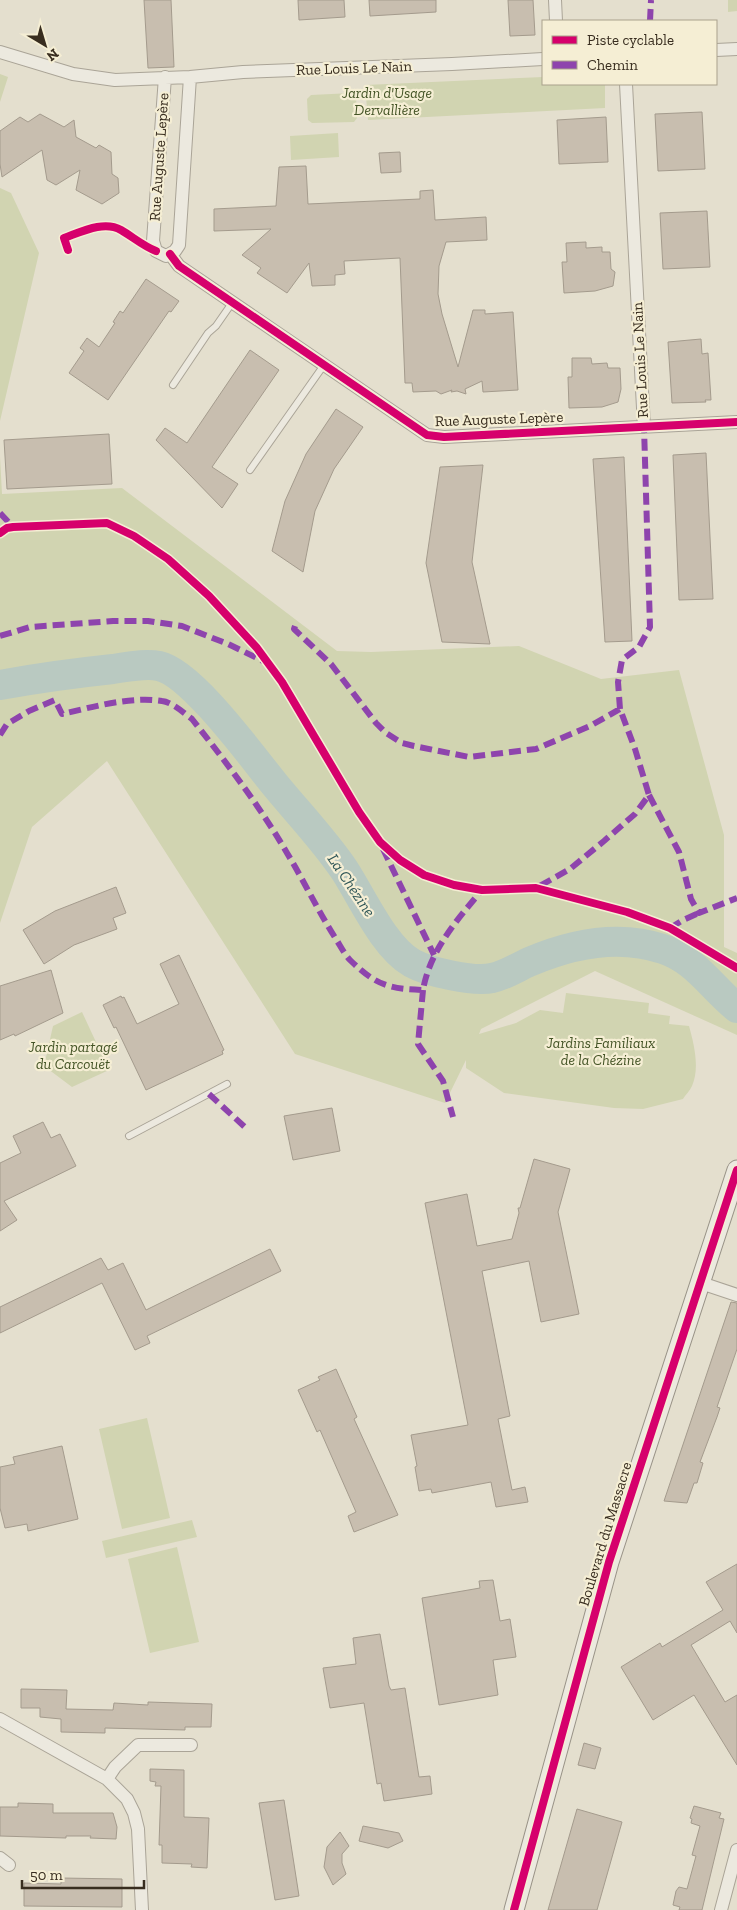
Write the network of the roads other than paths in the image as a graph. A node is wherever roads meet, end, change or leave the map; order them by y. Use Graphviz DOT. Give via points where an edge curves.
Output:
graph roads {
  1 [pos="555,0"];
  2 [pos="556,20"];
  3 [pos="737,49"];
  4 [pos="717,50"];
  5 [pos="0,52"];
  6 [pos="542,59"];
  7 [pos="165,77"];
  8 [pos="190,77"];
  9 [pos="626,85"];
  10 [pos="170,254"];
  11 [pos="232,303"];
  12 [pos="324,365"];
  13 [pos="173,385"];
  14 [pos="737,422"];
  15 [pos="644,427"];
  16 [pos="250,470"];
  17 [pos="226,1084"];
  18 [pos="129,1136"];
  19 [pos="737,1170"];
  20 [pos="701,1283"];
  21 [pos="737,1295"];
  22 [pos="0,1719"];
  23 [pos="191,1746"];
  24 [pos="107,1779"];
  25 [pos="737,1850"];
  26 [pos="142,1910"];
  27 [pos="514,1910"];
  28 [pos="721,1910"];
  1 -- 2 [label="street"];
  3 -- 4 [label="street"];
  5 -- 7 [label="street, Rue Louis Le Nain" via="93,78"];
  6 -- 8 [label="street, Rue Louis Le Nain"];
  7 -- 8 [label="street, Rue Louis Le Nain"];
  7 -- 10 [label="street, Rue Auguste Lepère" via="153,241 159,254"];
  8 -- 10 [label="street, Rue Auguste Lepère" via="179,245"];
  9 -- 15 [label="street, Rue Louis Le Nain"];
  10 -- 11 [label="street, Rue Auguste Lepère" via="179,266"];
  11 -- 12 [label="street, Rue Auguste Lepère"];
  11 -- 13 [label="lane"];
  12 -- 15 [label="street, Rue Auguste Lepère" via="434,437"];
  12 -- 16 [label="lane"];
  14 -- 15 [label="street, Rue Auguste Lepère"];
  17 -- 18 [label="lane"];
  19 -- 20 [label="main road, Boulevard du Massacre"];
  20 -- 21 [label="street"];
  20 -- 27 [label="main road, Boulevard du Massacre" via="609,1562"];
  22 -- 24 [label="street"];
  23 -- 24 [label="street" via="138,1745"];
  24 -- 26 [label="street" via="127,1799 136,1820"];
  25 -- 28 [label="street"];
}
